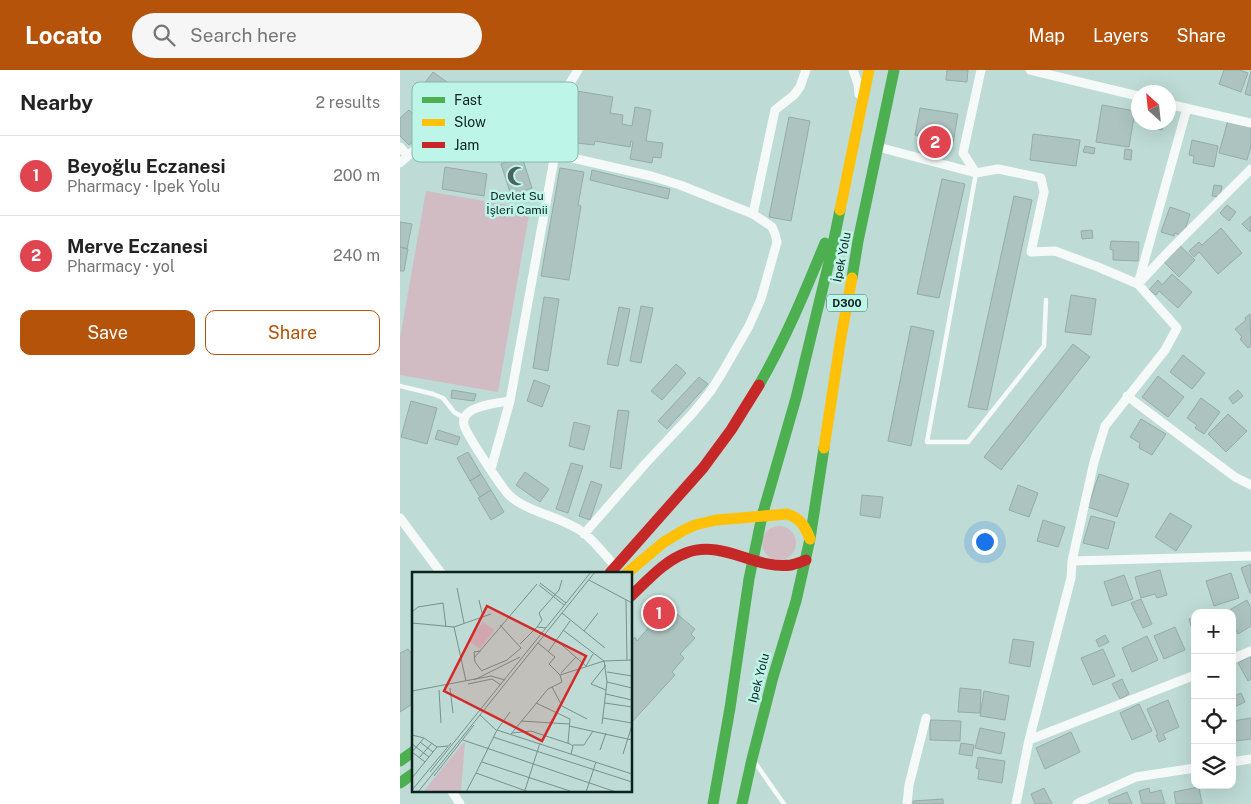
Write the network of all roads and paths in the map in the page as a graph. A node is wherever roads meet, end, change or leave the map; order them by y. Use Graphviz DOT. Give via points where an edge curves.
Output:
graph roads {
  1 [pos="578,70"];
  2 [pos="806,70"];
  3 [pos="853,70"];
  4 [pos="868,70"];
  5 [pos="894,70"];
  6 [pos="982,70"];
  7 [pos="1030,70"];
  8 [pos="571,82"];
  9 [pos="1131,94"];
  10 [pos="1176,106"];
  11 [pos="861,107"];
  12 [pos="1187,108"];
  13 [pos="1251,123"];
  14 [pos="400,147"];
  15 [pos="878,147"];
  16 [pos="412,152"];
  17 [pos="408,156"];
  18 [pos="578,159"];
  19 [pos="400,162"];
  20 [pos="554,162"];
  21 [pos="1251,169"];
  22 [pos="976,173"];
  23 [pos="842,201"];
  24 [pos="754,214"];
  25 [pos="1138,284"];
  26 [pos="1046,300"];
  27 [pos="400,386"];
  28 [pos="1128,396"];
  29 [pos="510,401"];
  30 [pos="464,418"];
  31 [pos="491,469"];
  32 [pos="1251,485"];
  33 [pos="762,516"];
  34 [pos="400,518"];
  35 [pos="584,534"];
  36 [pos="810,539"];
  37 [pos="1251,556"];
  38 [pos="753,559"];
  39 [pos="806,560"];
  40 [pos="1072,561"];
  41 [pos="613,570"];
  42 [pos="441,572"];
  43 [pos="628,572"];
  44 [pos="632,595"];
  45 [pos="1251,651"];
  46 [pos="1236,657"];
  47 [pos="1191,677"];
  48 [pos="926,718"];
  49 [pos="1029,740"];
  50 [pos="412,752"];
  51 [pos="752,759"];
  52 [pos="1251,759"];
  53 [pos="400,761"];
  54 [pos="1236,761"];
  55 [pos="1191,769"];
  56 [pos="412,774"];
  57 [pos="400,783"];
  58 [pos="452,792"];
  59 [pos="460,804"];
  60 [pos="712,804"];
  61 [pos="742,804"];
  62 [pos="784,804"];
  63 [pos="907,804"];
  64 [pos="1016,804"];
  65 [pos="1077,804"];
  1 -- 8 [label="street"];
  2 -- 24 [label="street" via="794,95 775,110"];
  3 -- 11 [label="street"];
  4 -- 11 [label="main road, İpek Yolu / D300"];
  5 -- 15 [label="main road, İpek Yolu / D300"];
  6 -- 22 [label="street" via="963,153"];
  7 -- 9 [label="street"];
  10 -- 12 [label="street"];
  11 -- 23 [label="main road, İpek Yolu / D300"];
  12 -- 13 [label="street"];
  12 -- 25 [label="street"];
  14 -- 17 [label="street"];
  15 -- 22 [label="street"];
  15 -- 36 [label="main road, İpek Yolu / D300" via="840,337"];
  16 -- 17 [label="street"];
  17 -- 19 [label="street"];
  18 -- 24 [label="street" via="651,176"];
  20 -- 29 [label="street"];
  21 -- 25 [label="street"];
  22 -- 25 [label="street" via="998,169 1041,178 1044,192 1031,252 1056,251"];
  22 -- 26 [label="lane" via="927,442 968,442 1044,346"];
  23 -- 33 [label="main road, İpek Yolu / D300" via="796,398"];
  23 -- 41 [label="main road" via="800,301 754,394 715,452"];
  24 -- 35 [label="street" via="772,228 777,242 761,299 749,326 710,392"];
  25 -- 28 [label="street" via="1177,328 1165,350"];
  27 -- 30 [label="lane" via="443,398 454,412"];
  28 -- 32 [label="street"];
  28 -- 40 [label="street" via="1105,426"];
  29 -- 30 [label="street" via="477,408"];
  29 -- 31 [label="street"];
  30 -- 31 [label="street" via="466,430"];
  31 -- 35 [label="street" via="504,489 518,502"];
  33 -- 36 [label="main road" via="787,514 795,517 803,524"];
  33 -- 38 [label="main road"];
  33 -- 43 [label="main road" via="722,519 688,528 655,549"];
  34 -- 42 [label="street"];
  35 -- 41 [label="street"];
  36 -- 39 [label="main road"];
  37 -- 40 [label="street"];
  38 -- 39 [label="main road" via="786,566"];
  38 -- 44 [label="main road" via="728,551 696,549 668,563"];
  38 -- 60 [label="main road, Ipek Yolu"];
  39 -- 51 [label="main road, Ipek Yolu"];
  40 -- 49 [label="street"];
  45 -- 46 [label="street"];
  47 -- 49 [label="street"];
  48 -- 63 [label="street"];
  49 -- 64 [label="street"];
  50 -- 53 [label="main road"];
  51 -- 61 [label="main road, Ipek Yolu"];
  51 -- 62 [label="lane"];
  52 -- 54 [label="street"];
  55 -- 65 [label="street" via="1136,778"];
  56 -- 57 [label="main road"];
  58 -- 59 [label="street"];
}
